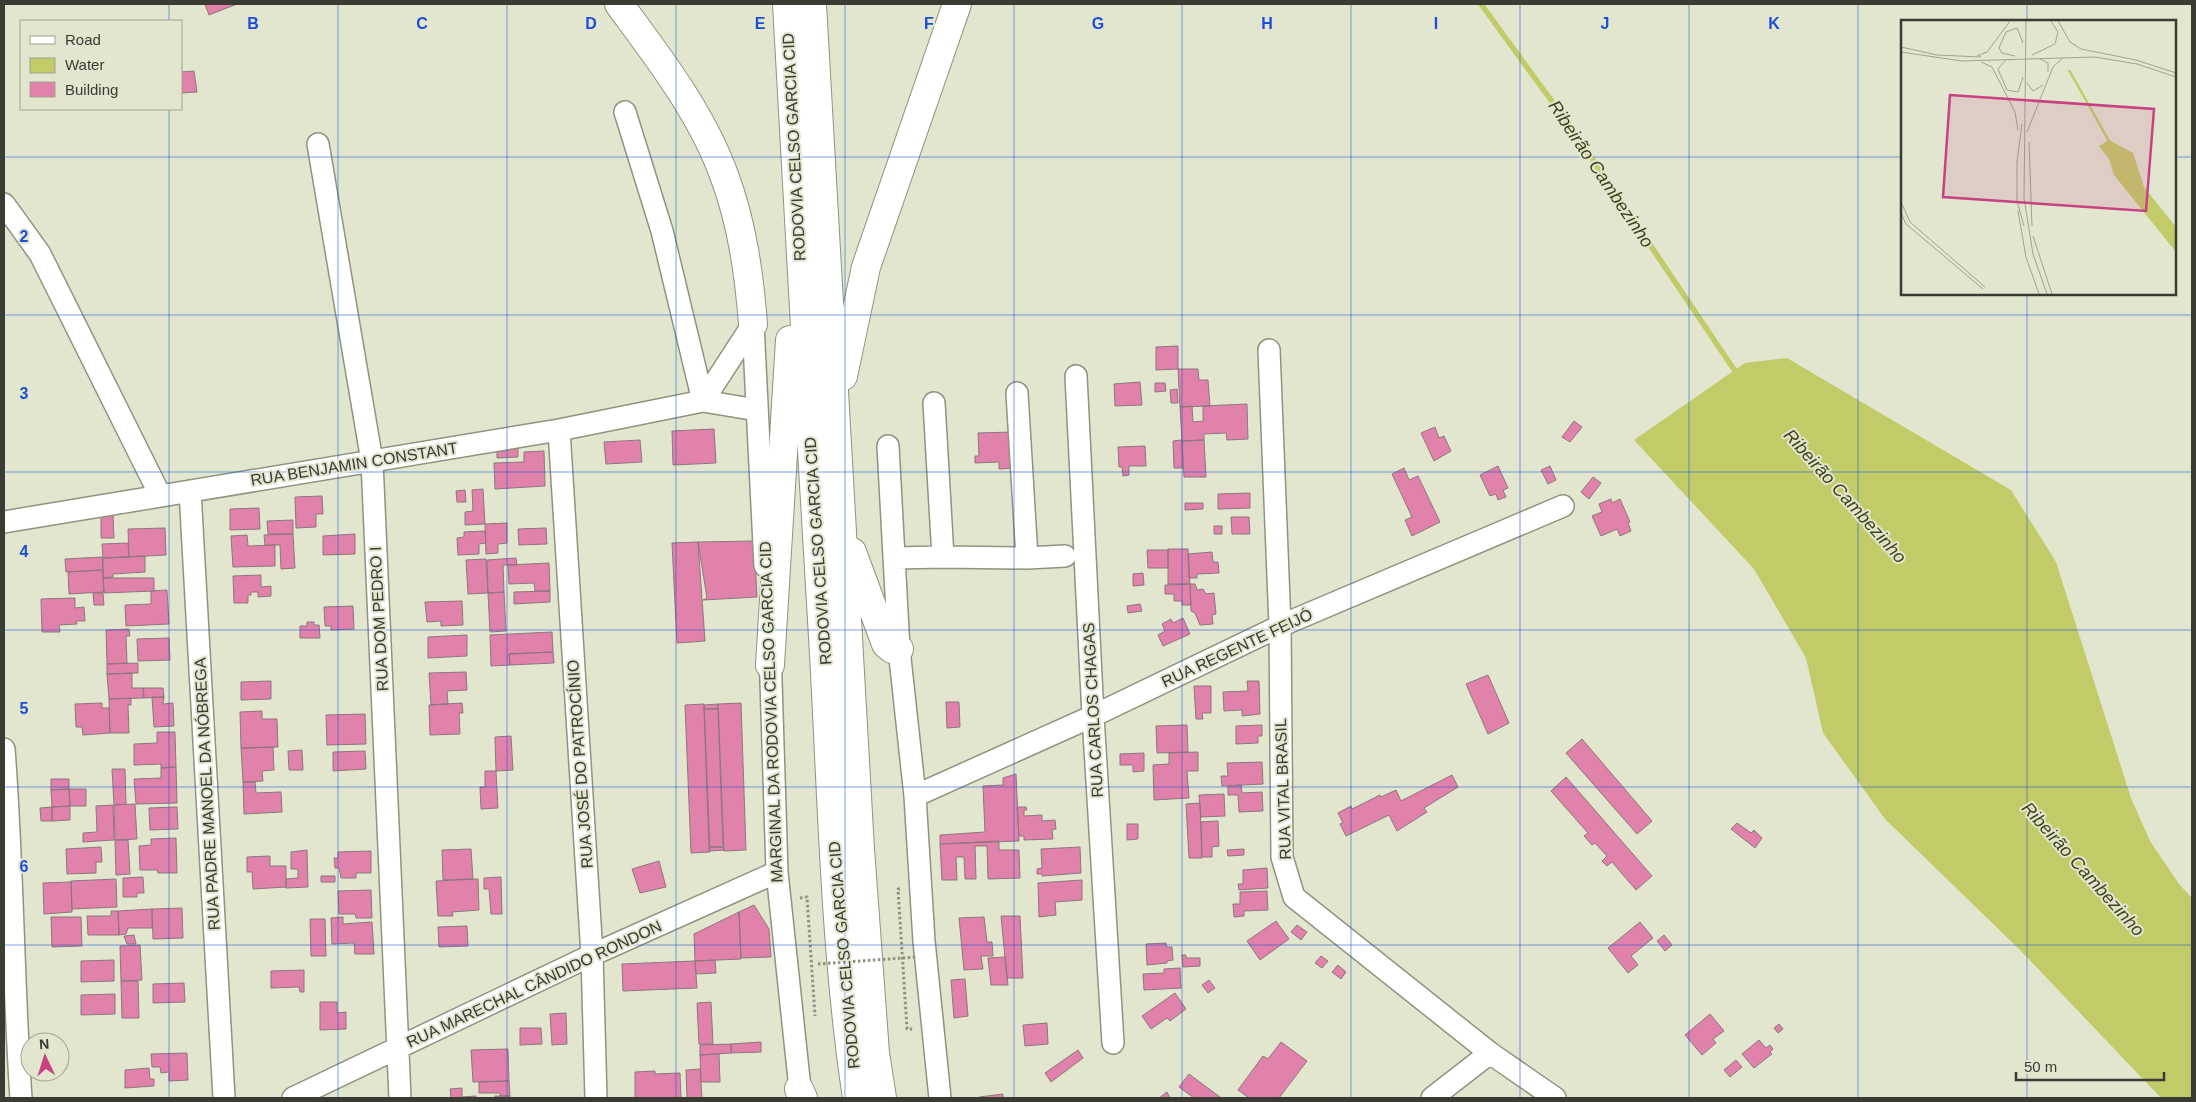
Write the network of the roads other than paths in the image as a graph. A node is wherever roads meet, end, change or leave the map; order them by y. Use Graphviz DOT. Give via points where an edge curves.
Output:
graph roads {
  1 [pos="619,4"];
  2 [pos="787,4"];
  3 [pos="812,4"];
  4 [pos="956,4"];
  5 [pos="625,112"];
  6 [pos="318,144"];
  7 [pos="4,204"];
  8 [pos="797,221"];
  9 [pos="753,324"];
  10 [pos="1269,350"];
  11 [pos="1076,376"];
  12 [pos="1016,393"];
  13 [pos="702,401"];
  14 [pos="934,403"];
  15 [pos="758,410"];
  16 [pos="835,412"];
  17 [pos="559,430"];
  18 [pos="888,446"];
  19 [pos="372,460"];
  20 [pos="190,491"];
  21 [pos="160,495"];
  22 [pos="1563,506"];
  23 [pos="4,522"];
  24 [pos="842,525"];
  25 [pos="1065,556"];
  26 [pos="943,557"];
  27 [pos="894,558"];
  28 [pos="1028,558"];
  29 [pos="1280,626"];
  30 [pos="899,649"];
  31 [pos="770,665"];
  32 [pos="1093,716"];
  33 [pos="4,749"];
  34 [pos="915,796"];
  35 [pos="6,811"];
  36 [pos="777,872"];
  37 [pos="592,955"];
  38 [pos="10,1020"];
  39 [pos="1113,1043"];
  40 [pos="398,1049"];
  41 [pos="1490,1052"];
  42 [pos="801,1095"];
  43 [pos="21,1098"];
  44 [pos="224,1098"];
  45 [pos="293,1098"];
  46 [pos="400,1098"];
  47 [pos="596,1098"];
  48 [pos="857,1098"];
  49 [pos="882,1098"];
  50 [pos="940,1098"];
  51 [pos="1432,1098"];
  52 [pos="1555,1098"];
  1 -- 9 [label="highway" via="667,69 706,135 724,175 740,227 750,281"];
  2 -- 8 [label="highway, RODOVIA CELSO GARCIA CID"];
  3 -- 16 [label="highway, RODOVIA CELSO GARCIA CID"];
  4 -- 16 [label="highway" via="866,267"];
  5 -- 13 [label="street" via="662,231"];
  6 -- 19 [label="street, RUA DOM PEDRO I"];
  7 -- 21 [label="street" via="40,254"];
  8 -- 31 [label="highway"];
  8 -- 48 [label="highway, RODOVIA CELSO GARCIA CID" via="841,952"];
  9 -- 13 [label="street"];
  9 -- 15 [label="street, MARGINAL DA RODOVIA CELSO GARCIA CID"];
  10 -- 29 [label="street, RUA VITAL BRASIL"];
  11 -- 32 [label="street, RUA CARLOS CHAGAS"];
  12 -- 28 [label="street"];
  13 -- 15 [label="street, RUA BENJAMIN CONSTANT"];
  13 -- 17 [label="street, RUA BENJAMIN CONSTANT"];
  14 -- 26 [label="street"];
  15 -- 31 [label="street, MARGINAL DA RODOVIA CELSO GARCIA CID"];
  16 -- 24 [label="highway, RODOVIA CELSO GARCIA CID"];
  17 -- 19 [label="street, RUA BENJAMIN CONSTANT"];
  17 -- 37 [label="street, RUA JOSÉ DO PATROCÍNIO"];
  18 -- 27 [label="street"];
  19 -- 20 [label="street, RUA BENJAMIN CONSTANT"];
  19 -- 40 [label="street, RUA DOM PEDRO I"];
  20 -- 21 [label="street, RUA BENJAMIN CONSTANT"];
  20 -- 44 [label="street, RUA PADRE MANOEL DA NÓBREGA"];
  21 -- 23 [label="street, RUA BENJAMIN CONSTANT"];
  22 -- 29 [label="street, RUA REGENTE FEIJÓ"];
  24 -- 30 [label="highway" via="886,644 892,649"];
  24 -- 49 [label="highway, RODOVIA CELSO GARCIA CID" via="861,858 875,1053"];
  25 -- 28 [label="street"];
  26 -- 27 [label="street"];
  26 -- 28 [label="street"];
  27 -- 30 [label="street"];
  29 -- 32 [label="street, RUA REGENTE FEIJÓ"];
  29 -- 41 [label="street, RUA VITAL BRASIL" via="1282,857 1294,898"];
  30 -- 34 [label="street"];
  31 -- 36 [label="street, MARGINAL DA RODOVIA CELSO GARCIA CID"];
  32 -- 34 [label="street, RUA REGENTE FEIJÓ"];
  32 -- 39 [label="street, RUA CARLOS CHAGAS"];
  33 -- 35 [label="street"];
  34 -- 50 [label="street" via="924,941"];
  35 -- 38 [label="street"];
  36 -- 37 [label="street, RUA MARECHAL CÂNDIDO RONDON"];
  36 -- 42 [label="street, MARGINAL DA RODOVIA CELSO GARCIA CID"];
  37 -- 40 [label="street, RUA MARECHAL CÂNDIDO RONDON"];
  37 -- 47 [label="street, RUA JOSÉ DO PATROCÍNIO"];
  38 -- 43 [label="street"];
  40 -- 45 [label="street, RUA MARECHAL CÂNDIDO RONDON"];
  40 -- 46 [label="street, RUA DOM PEDRO I"];
  41 -- 51 [label="street"];
  41 -- 52 [label="street, RUA VITAL BRASIL"];
}
